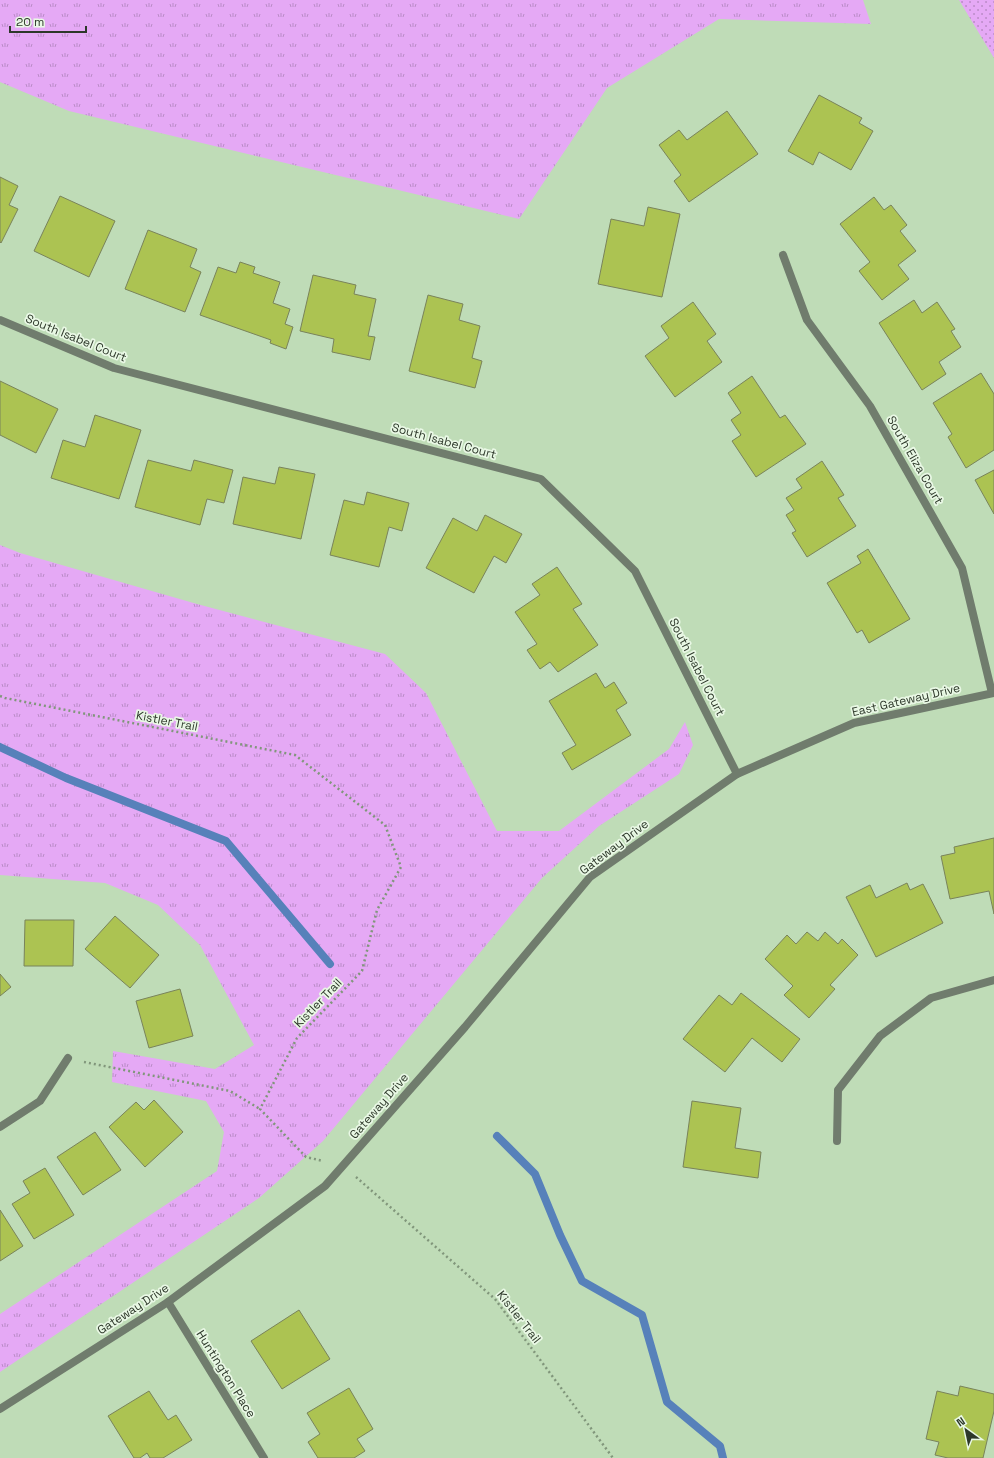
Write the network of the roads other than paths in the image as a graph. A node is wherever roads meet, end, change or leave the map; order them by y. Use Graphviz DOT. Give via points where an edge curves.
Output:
graph roads {
  1 [pos="783,255"];
  2 [pos="0,320"];
  3 [pos="993,693"];
  4 [pos="737,774"];
  5 [pos="994,980"];
  6 [pos="68,1058"];
  7 [pos="0,1127"];
  8 [pos="837,1141"];
  9 [pos="168,1302"];
  10 [pos="0,1409"];
  11 [pos="264,1458"];
  1 -- 3 [label="street, South Eliza Court" via="807,320 870,406 962,568"];
  2 -- 4 [label="street, South Isabel Court" via="114,368 541,479 635,571"];
  3 -- 4 [label="street, East Gateway Drive" via="854,723"];
  4 -- 9 [label="street, Gateway Drive" via="590,877 465,1027 325,1186"];
  5 -- 8 [label="street" via="931,998 880,1036 838,1090"];
  6 -- 7 [label="street" via="40,1101"];
  9 -- 10 [label="street, Gateway Drive"];
  9 -- 11 [label="street, Huntington Place"];
}
